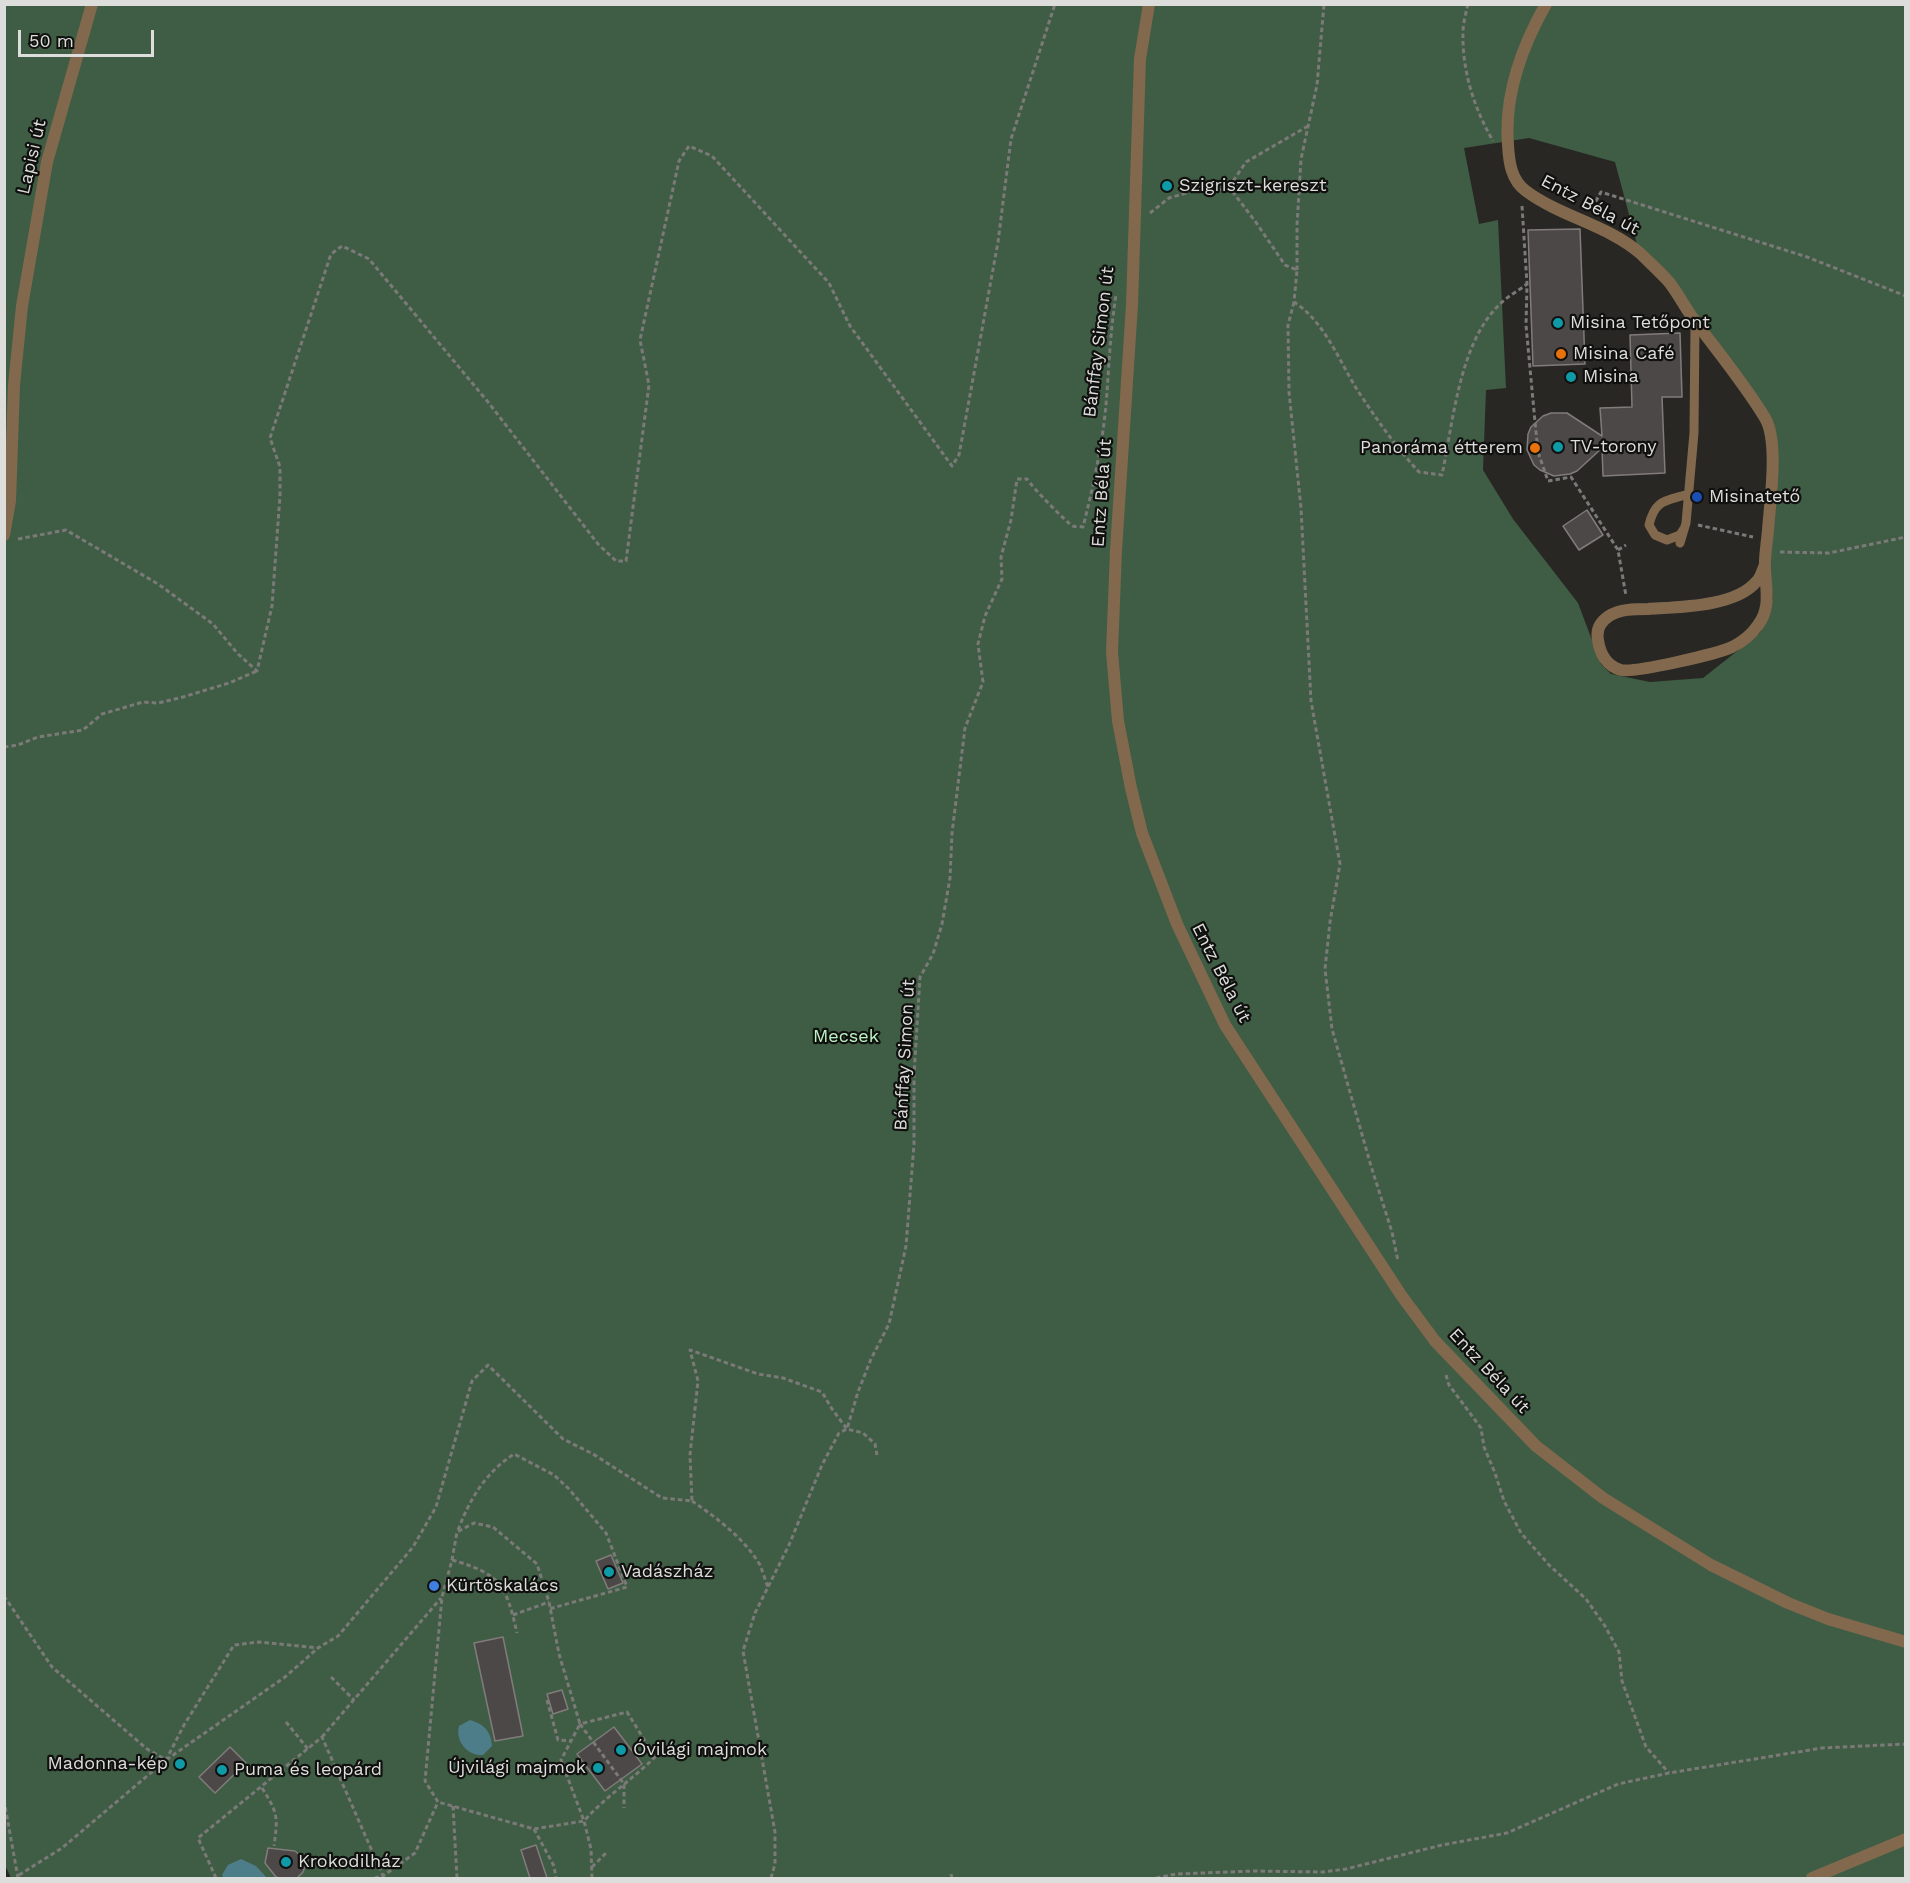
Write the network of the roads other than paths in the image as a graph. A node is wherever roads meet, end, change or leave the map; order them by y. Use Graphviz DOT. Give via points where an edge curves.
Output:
graph roads {
  1 [pos="92,4"];
  2 [pos="1149,4"];
  3 [pos="1546,4"];
  4 [pos="1695,322"];
  5 [pos="1689,494"];
  6 [pos="1686,523"];
  7 [pos="10,537"];
  8 [pos="1680,543"];
  9 [pos="1764,567"];
  10 [pos="1905,1642"];
  11 [pos="1905,1839"];
  12 [pos="1812,1878"];
  1 -- 7 [label="street, Lapisi út" via="47,162 24,295 14,385"];
  2 -- 10 [label="street, Entz Béla út" via="1140,59 1132,304 1112,652 1131,788 1143,833 1177,924 1225,1025 1401,1295 1435,1341 1536,1446 1603,1498 1711,1565 1828,1619"];
  3 -- 4 [label="street, Entz Béla út" via="1521,53 1507,117 1509,158 1517,183 1549,205 1639,252 1669,283"];
  4 -- 5 [label="lane"];
  4 -- 9 [label="street, Entz Béla út" via="1743,383 1767,422 1772,445"];
  5 -- 6 [label="lane"];
  5 -- 6 [label="lane" via="1657,506 1649,525 1655,535 1667,540 1680,535"];
  6 -- 8 [label="lane"];
  9 -- 9 [label="street" via="1756,583 1726,600 1612,614 1603,620 1597,636 1604,658 1612,666 1628,671 1732,647 1759,625 1768,597"];
  11 -- 12 [label="street"];
}
